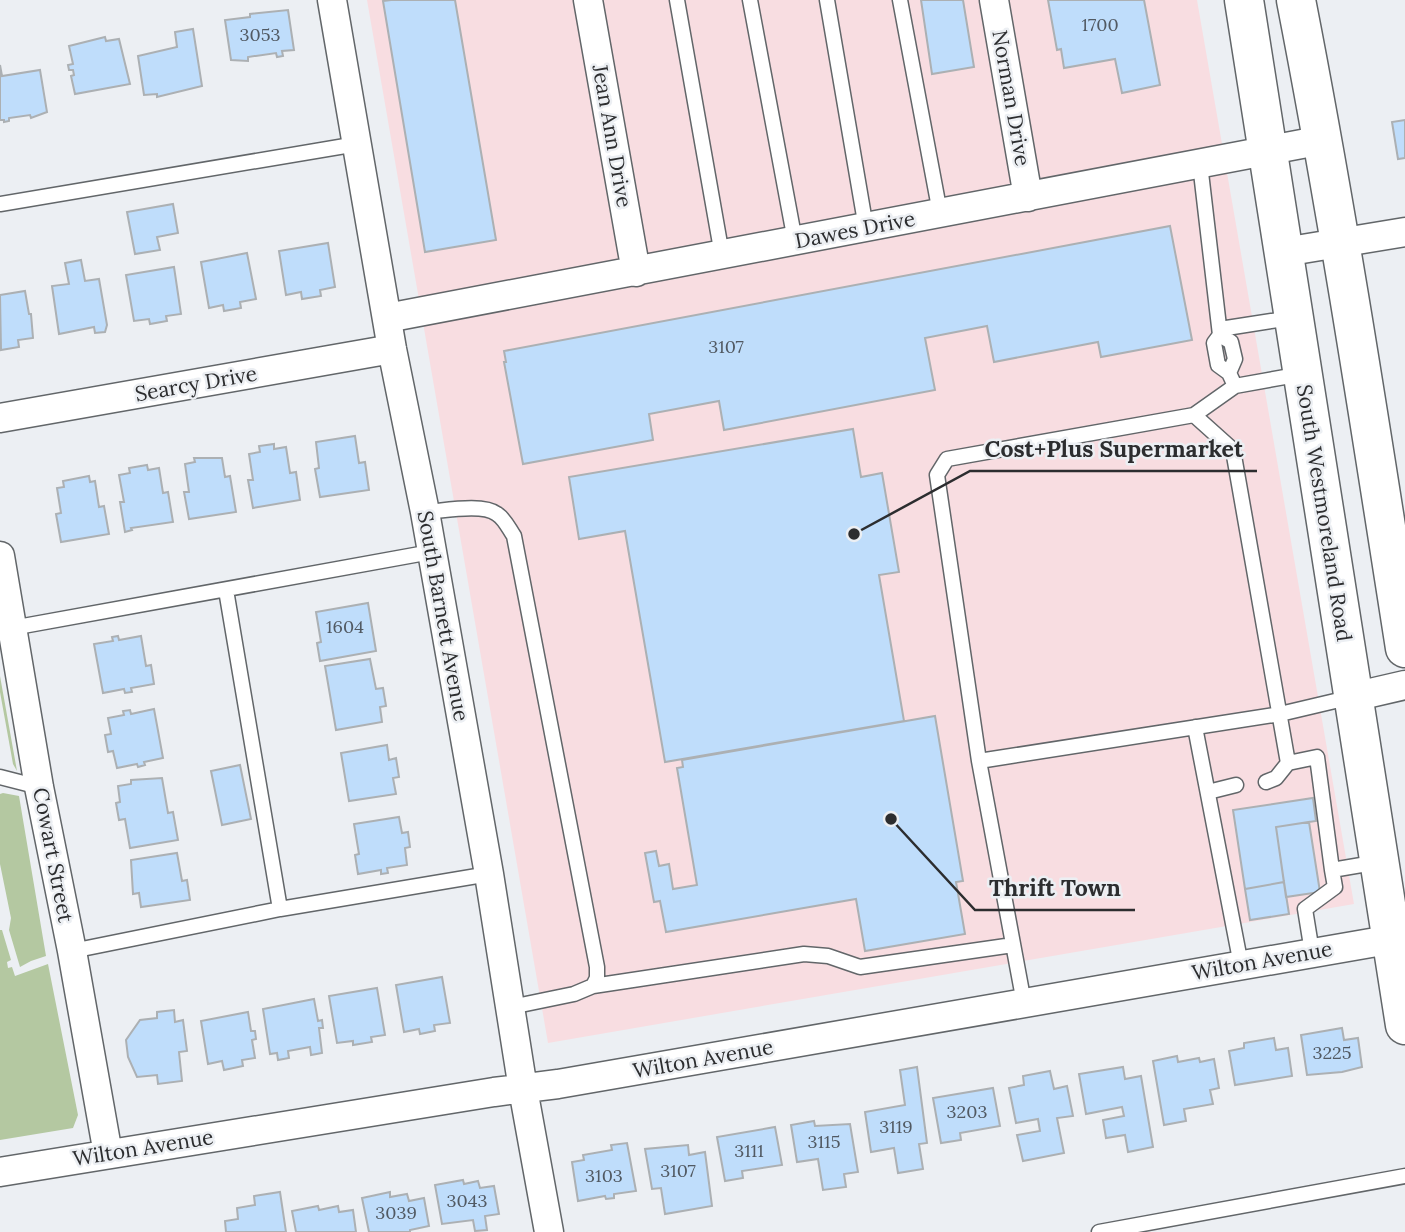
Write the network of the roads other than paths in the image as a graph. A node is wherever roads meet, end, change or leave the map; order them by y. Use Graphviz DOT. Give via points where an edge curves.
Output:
graph roads {
  1 [pos="332,0"];
  2 [pos="588,0"];
  3 [pos="677,0"];
  4 [pos="750,0"];
  5 [pos="827,0"];
  6 [pos="900,0"];
  7 [pos="994,0"];
  8 [pos="1244,0"];
  9 [pos="1296,0"];
  10 [pos="1323,140"];
  11 [pos="357,144"];
  12 [pos="1269,151"];
  13 [pos="1200,164"];
  14 [pos="1028,197"];
  15 [pos="0,204"];
  16 [pos="940,213"];
  17 [pos="866,228"];
  18 [pos="1405,232"];
  19 [pos="795,241"];
  20 [pos="1341,243"];
  21 [pos="1284,252"];
  22 [pos="722,255"];
  23 [pos="636,272"];
  24 [pos="1294,317"];
  25 [pos="387,318"];
  26 [pos="1220,332"];
  27 [pos="392,349"];
  28 [pos="1302,374"];
  29 [pos="1232,379"];
  30 [pos="1194,415"];
  31 [pos="0,418"];
  32 [pos="425,512"];
  33 [pos="431,552"];
  34 [pos="0,556"];
  35 [pos="226,590"];
  36 [pos="12,628"];
  37 [pos="1405,648"];
  38 [pos="1405,685"];
  39 [pos="1353,697"];
  40 [pos="1280,714"];
  41 [pos="1195,727"];
  42 [pos="979,761"];
  43 [pos="1288,763"];
  44 [pos="0,777"];
  45 [pos="1266,782"];
  46 [pos="1236,785"];
  47 [pos="39,787"];
  48 [pos="1208,792"];
  49 [pos="1379,862"];
  50 [pos="1332,870"];
  51 [pos="489,874"];
  52 [pos="280,909"];
  53 [pos="1398,938"];
  54 [pos="1013,945"];
  55 [pos="72,951"];
  56 [pos="1312,953"];
  57 [pos="1241,965"];
  58 [pos="593,986"];
  59 [pos="1024,1003"];
  60 [pos="511,1007"];
  61 [pos="1405,1026"];
  62 [pos="523,1089"];
  63 [pos="108,1154"];
  64 [pos="0,1172"];
  65 [pos="1405,1176"];
  66 [pos="549,1232"];
  67 [pos="1098,1232"];
  1 -- 11 [label="street, South Barnett Avenue"];
  2 -- 23 [label="street, Jean Ann Drive"];
  3 -- 22 [label="lane"];
  4 -- 19 [label="lane"];
  5 -- 17 [label="lane"];
  6 -- 16 [label="lane"];
  7 -- 14 [label="street, Norman Drive"];
  8 -- 12 [label="main road, South Westmoreland Road"];
  9 -- 10 [label="main road"];
  10 -- 12 [label="street, Dawes Drive"];
  10 -- 20 [label="main road"];
  11 -- 15 [label="lane"];
  11 -- 25 [label="street, South Barnett Avenue"];
  12 -- 13 [label="street, Dawes Drive"];
  12 -- 21 [label="main road, South Westmoreland Road"];
  13 -- 14 [label="street, Dawes Drive"];
  13 -- 26 [label="lane"];
  14 -- 16 [label="street, Dawes Drive"];
  16 -- 17 [label="street, Dawes Drive"];
  17 -- 19 [label="street, Dawes Drive"];
  18 -- 20 [label="street"];
  19 -- 22 [label="street, Dawes Drive"];
  20 -- 21 [label="street"];
  20 -- 37 [label="main road"];
  21 -- 24 [label="main road, South Westmoreland Road"];
  22 -- 23 [label="street, Dawes Drive"];
  23 -- 25 [label="street, Dawes Drive"];
  24 -- 26 [label="lane"];
  24 -- 28 [label="main road, South Westmoreland Road"];
  25 -- 27 [label="street, South Barnett Avenue"];
  26 -- 29 [label="lane" via="1231,342 1235,359"];
  27 -- 31 [label="street, Searcy Drive"];
  27 -- 32 [label="street, South Barnett Avenue"];
  28 -- 29 [label="lane"];
  28 -- 39 [label="main road, South Westmoreland Road"];
  29 -- 30 [label="lane"];
  30 -- 40 [label="lane" via="1233,450"];
  30 -- 42 [label="lane" via="947,459 937,475"];
  32 -- 33 [label="street, South Barnett Avenue"];
  32 -- 58 [label="lane" via="477,508 495,512 514,536 597,967"];
  33 -- 35 [label="lane"];
  33 -- 51 [label="street, South Barnett Avenue"];
  34 -- 36 [label="street, Cowart Street"];
  35 -- 36 [label="lane"];
  35 -- 52 [label="lane"];
  36 -- 47 [label="street, Cowart Street"];
  38 -- 39 [label="street"];
  39 -- 40 [label="lane"];
  39 -- 49 [label="main road, South Westmoreland Road"];
  40 -- 41 [label="lane"];
  40 -- 43 [label="lane"];
  41 -- 42 [label="lane"];
  41 -- 48 [label="lane"];
  42 -- 54 [label="lane"];
  43 -- 45 [label="lane" via="1276,778"];
  43 -- 50 [label="lane" via="1317,757"];
  44 -- 47 [label="lane"];
  46 -- 48 [label="lane"];
  47 -- 55 [label="street, Cowart Street"];
  48 -- 57 [label="lane"];
  49 -- 50 [label="lane"];
  49 -- 53 [label="main road, South Westmoreland Road"];
  50 -- 56 [label="lane" via="1335,887 1305,909"];
  51 -- 52 [label="lane"];
  51 -- 60 [label="street, South Barnett Avenue"];
  52 -- 55 [label="lane"];
  53 -- 56 [label="street, Wilton Avenue"];
  53 -- 61 [label="main road, South Westmoreland Road"];
  54 -- 58 [label="lane" via="860,967 804,954"];
  54 -- 59 [label="lane"];
  55 -- 63 [label="street, Cowart Street"];
  56 -- 57 [label="street, Wilton Avenue"];
  57 -- 59 [label="street, Wilton Avenue"];
  58 -- 60 [label="lane"];
  59 -- 62 [label="street, Wilton Avenue"];
  60 -- 62 [label="street, South Barnett Avenue"];
  62 -- 63 [label="street, Wilton Avenue"];
  62 -- 66 [label="street, South Barnett Avenue"];
  63 -- 64 [label="street, Wilton Avenue"];
  65 -- 67 [label="lane"];
}
